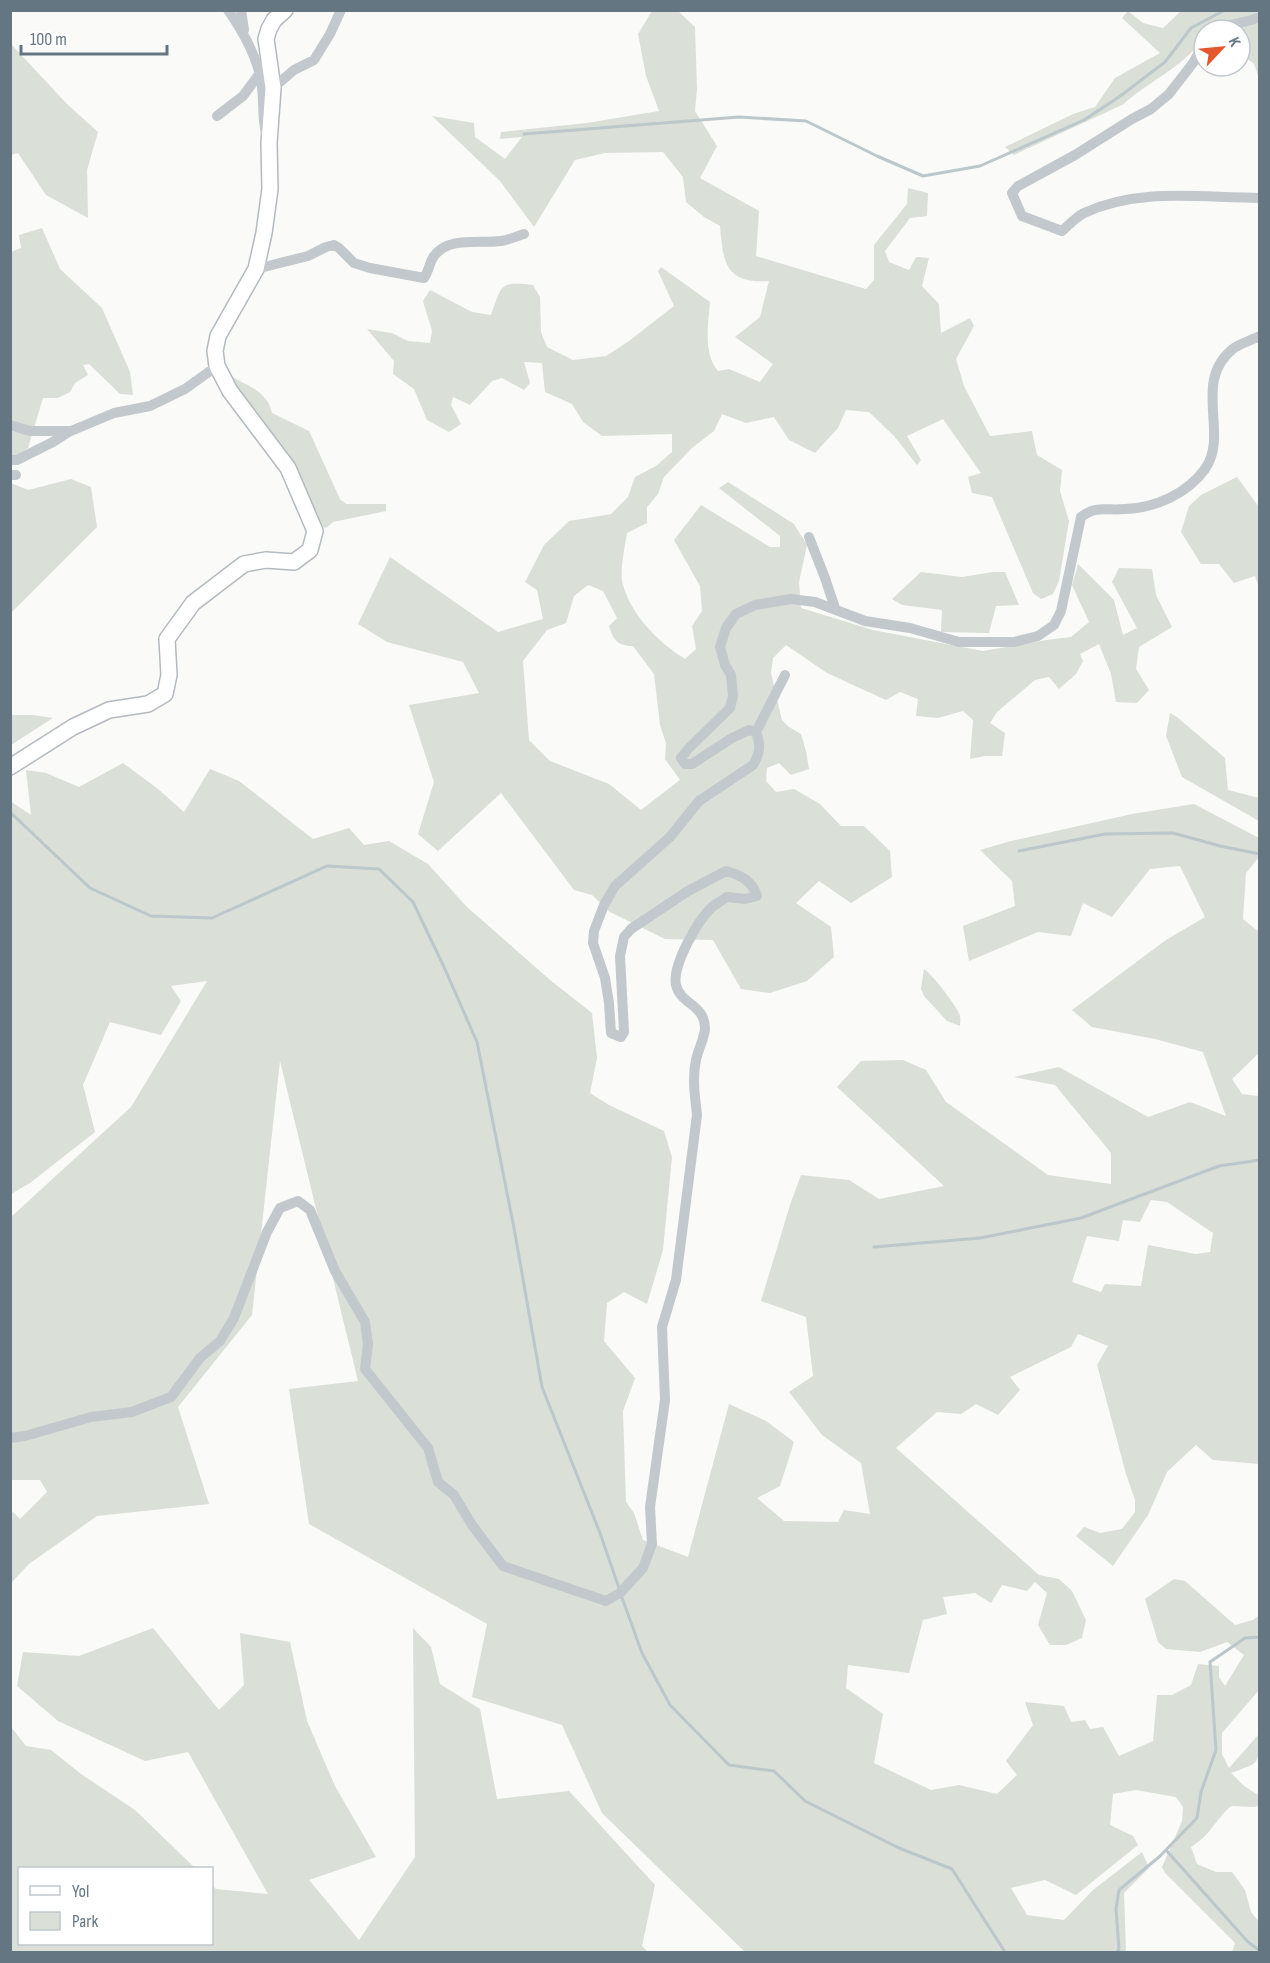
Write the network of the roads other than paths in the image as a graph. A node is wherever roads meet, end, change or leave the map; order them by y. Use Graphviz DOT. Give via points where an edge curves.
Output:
graph roads {
  1 [pos="228,10"];
  2 [pos="241,10"];
  3 [pos="285,10"];
  4 [pos="341,10"];
  5 [pos="250,47"];
  6 [pos="1192,64"];
  7 [pos="260,73"];
  8 [pos="273,88"];
  9 [pos="218,116"];
  10 [pos="269,143"];
  11 [pos="1260,198"];
  12 [pos="524,234"];
  13 [pos="256,269"];
  14 [pos="1260,336"];
  15 [pos="217,366"];
  16 [pos="10,425"];
  17 [pos="71,431"];
  18 [pos="10,460"];
  19 [pos="809,537"];
  20 [pos="835,609"];
  21 [pos="785,675"];
  22 [pos="756,732"];
  23 [pos="10,767"];
  24 [pos="10,1438"];
  1 -- 5 [label="street"];
  2 -- 5 [label="street"];
  3 -- 8 [label="main road" via="268,28 266,39"];
  4 -- 8 [label="street" via="314,60 294,70"];
  5 -- 7 [label="street"];
  6 -- 11 [label="street" via="1169,94 1151,109 1017,186 1013,200 1022,216 1062,231 1082,214 1123,199 1162,195"];
  7 -- 9 [label="street" via="243,96"];
  7 -- 10 [label="street" via="262,114"];
  8 -- 10 [label="main road"];
  10 -- 13 [label="main road" via="270,189"];
  12 -- 13 [label="street" via="503,241 458,242 443,248 433,257 424,278 354,263 334,245"];
  13 -- 15 [label="main road" via="218,336"];
  14 -- 20 [label="street" via="1234,348 1218,367 1211,408 1215,434 1211,453 1206,468 1189,486 1144,508 1091,509 1081,517 1061,611 1054,625 1038,636 1014,642 959,642 865,621"];
  15 -- 17 [label="street" via="150,406 114,413"];
  15 -- 23 [label="main road" via="230,391 288,468 315,531 310,550 294,562 266,560 244,564 193,603 167,639 169,675 165,694 148,704 109,710"];
  16 -- 17 [label="street" via="30,431"];
  17 -- 18 [label="street"];
  19 -- 20 [label="street"];
  20 -- 22 [label="street" via="815,602 771,601 736,614 726,628 720,647 731,675 730,708 681,758 685,764 692,764 732,738 749,730"];
  21 -- 22 [label="street"];
  22 -- 24 [label="street" via="760,743 753,765 699,801 670,837 615,886 594,931 593,942 605,978 611,1033 621,1037 624,1032 620,956 624,937 688,891 726,872 740,875 754,887 757,896 728,897 712,908 700,921 678,966 676,984 685,1000 698,1008 705,1030 696,1062 697,1115 676,1280 663,1326 665,1400 650,1507 652,1544 643,1568 620,1593 606,1601 503,1566 454,1495 438,1482 428,1448 365,1369 365,1322 335,1271 310,1210 298,1201 280,1208 234,1318 220,1341 200,1358 171,1397 132,1412 91,1417"];
}
